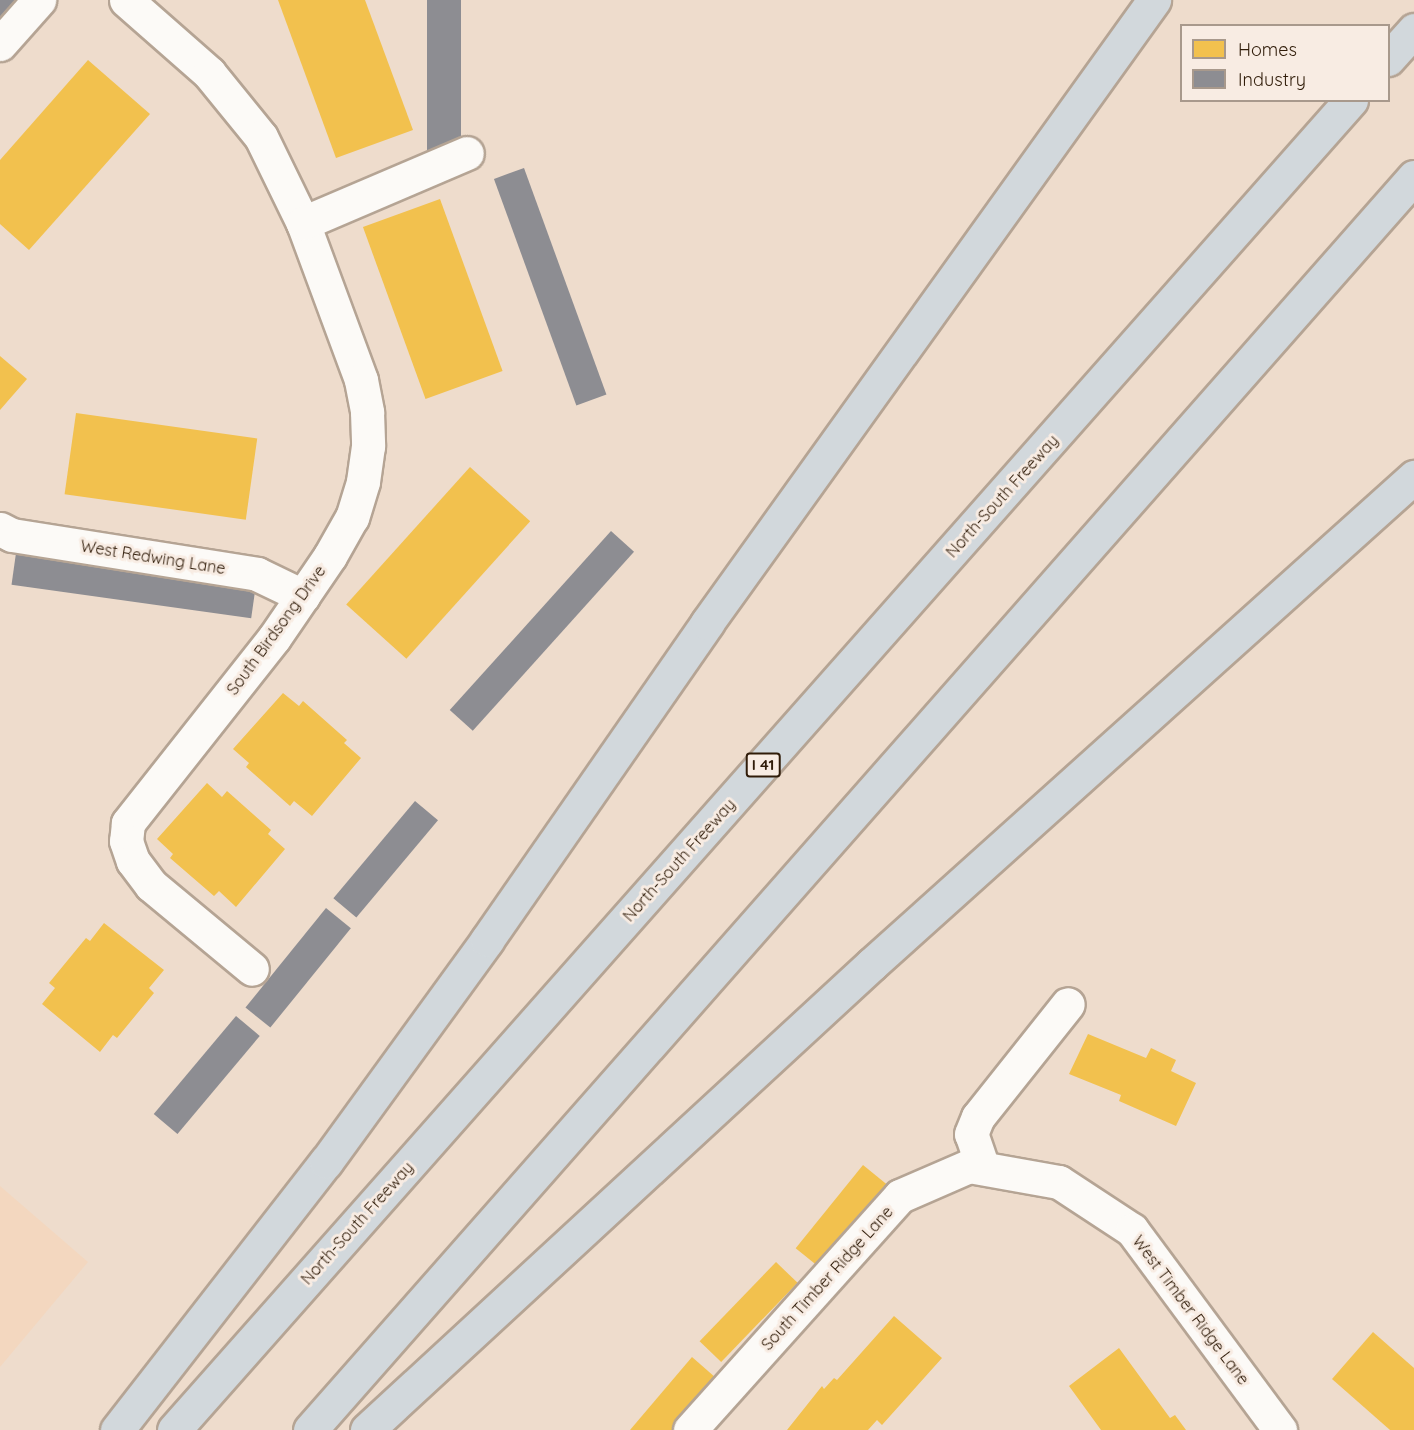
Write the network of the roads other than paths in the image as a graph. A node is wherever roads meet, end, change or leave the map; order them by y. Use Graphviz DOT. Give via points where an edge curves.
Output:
graph roads {
  1 [pos="39,0"];
  2 [pos="126,0"];
  3 [pos="1154,0"];
  4 [pos="1414,30"];
  5 [pos="0,44"];
  6 [pos="1390,58"];
  7 [pos="1350,102"];
  8 [pos="468,153"];
  9 [pos="1414,177"];
  10 [pos="303,223"];
  11 [pos="1414,477"];
  12 [pos="0,529"];
  13 [pos="303,596"];
  14 [pos="252,969"];
  15 [pos="1068,1005"];
  16 [pos="983,1168"];
  17 [pos="1059,1182"];
  18 [pos="117,1430"];
  19 [pos="174,1430"];
  20 [pos="310,1430"];
  21 [pos="367,1430"];
  22 [pos="690,1430"];
  23 [pos="1280,1430"];
  1 -- 5 [label="street"];
  2 -- 10 [label="street, South Birdsong Drive" via="237,104 261,138"];
  3 -- 18 [label="highway" via="707,623 487,940 326,1162"];
  4 -- 6 [label="highway"];
  7 -- 19 [label="highway, North-South Freeway / I 41"];
  8 -- 10 [label="street"];
  9 -- 20 [label="highway"];
  10 -- 13 [label="street, South Birdsong Drive" via="361,380 368,446 352,517"];
  11 -- 21 [label="highway" via="872,964"];
  12 -- 13 [label="street, West Redwing Lane" via="12,535 257,574"];
  13 -- 14 [label="street, South Birdsong Drive" via="128,823 126,841 133,861 151,885"];
  15 -- 16 [label="street" via="978,1117 972,1134"];
  16 -- 17 [label="street, South Timber Ridge Lane"];
  16 -- 22 [label="street, South Timber Ridge Lane" via="969,1166 900,1196"];
  17 -- 23 [label="street, West Timber Ridge Lane" via="1132,1230"];
}
